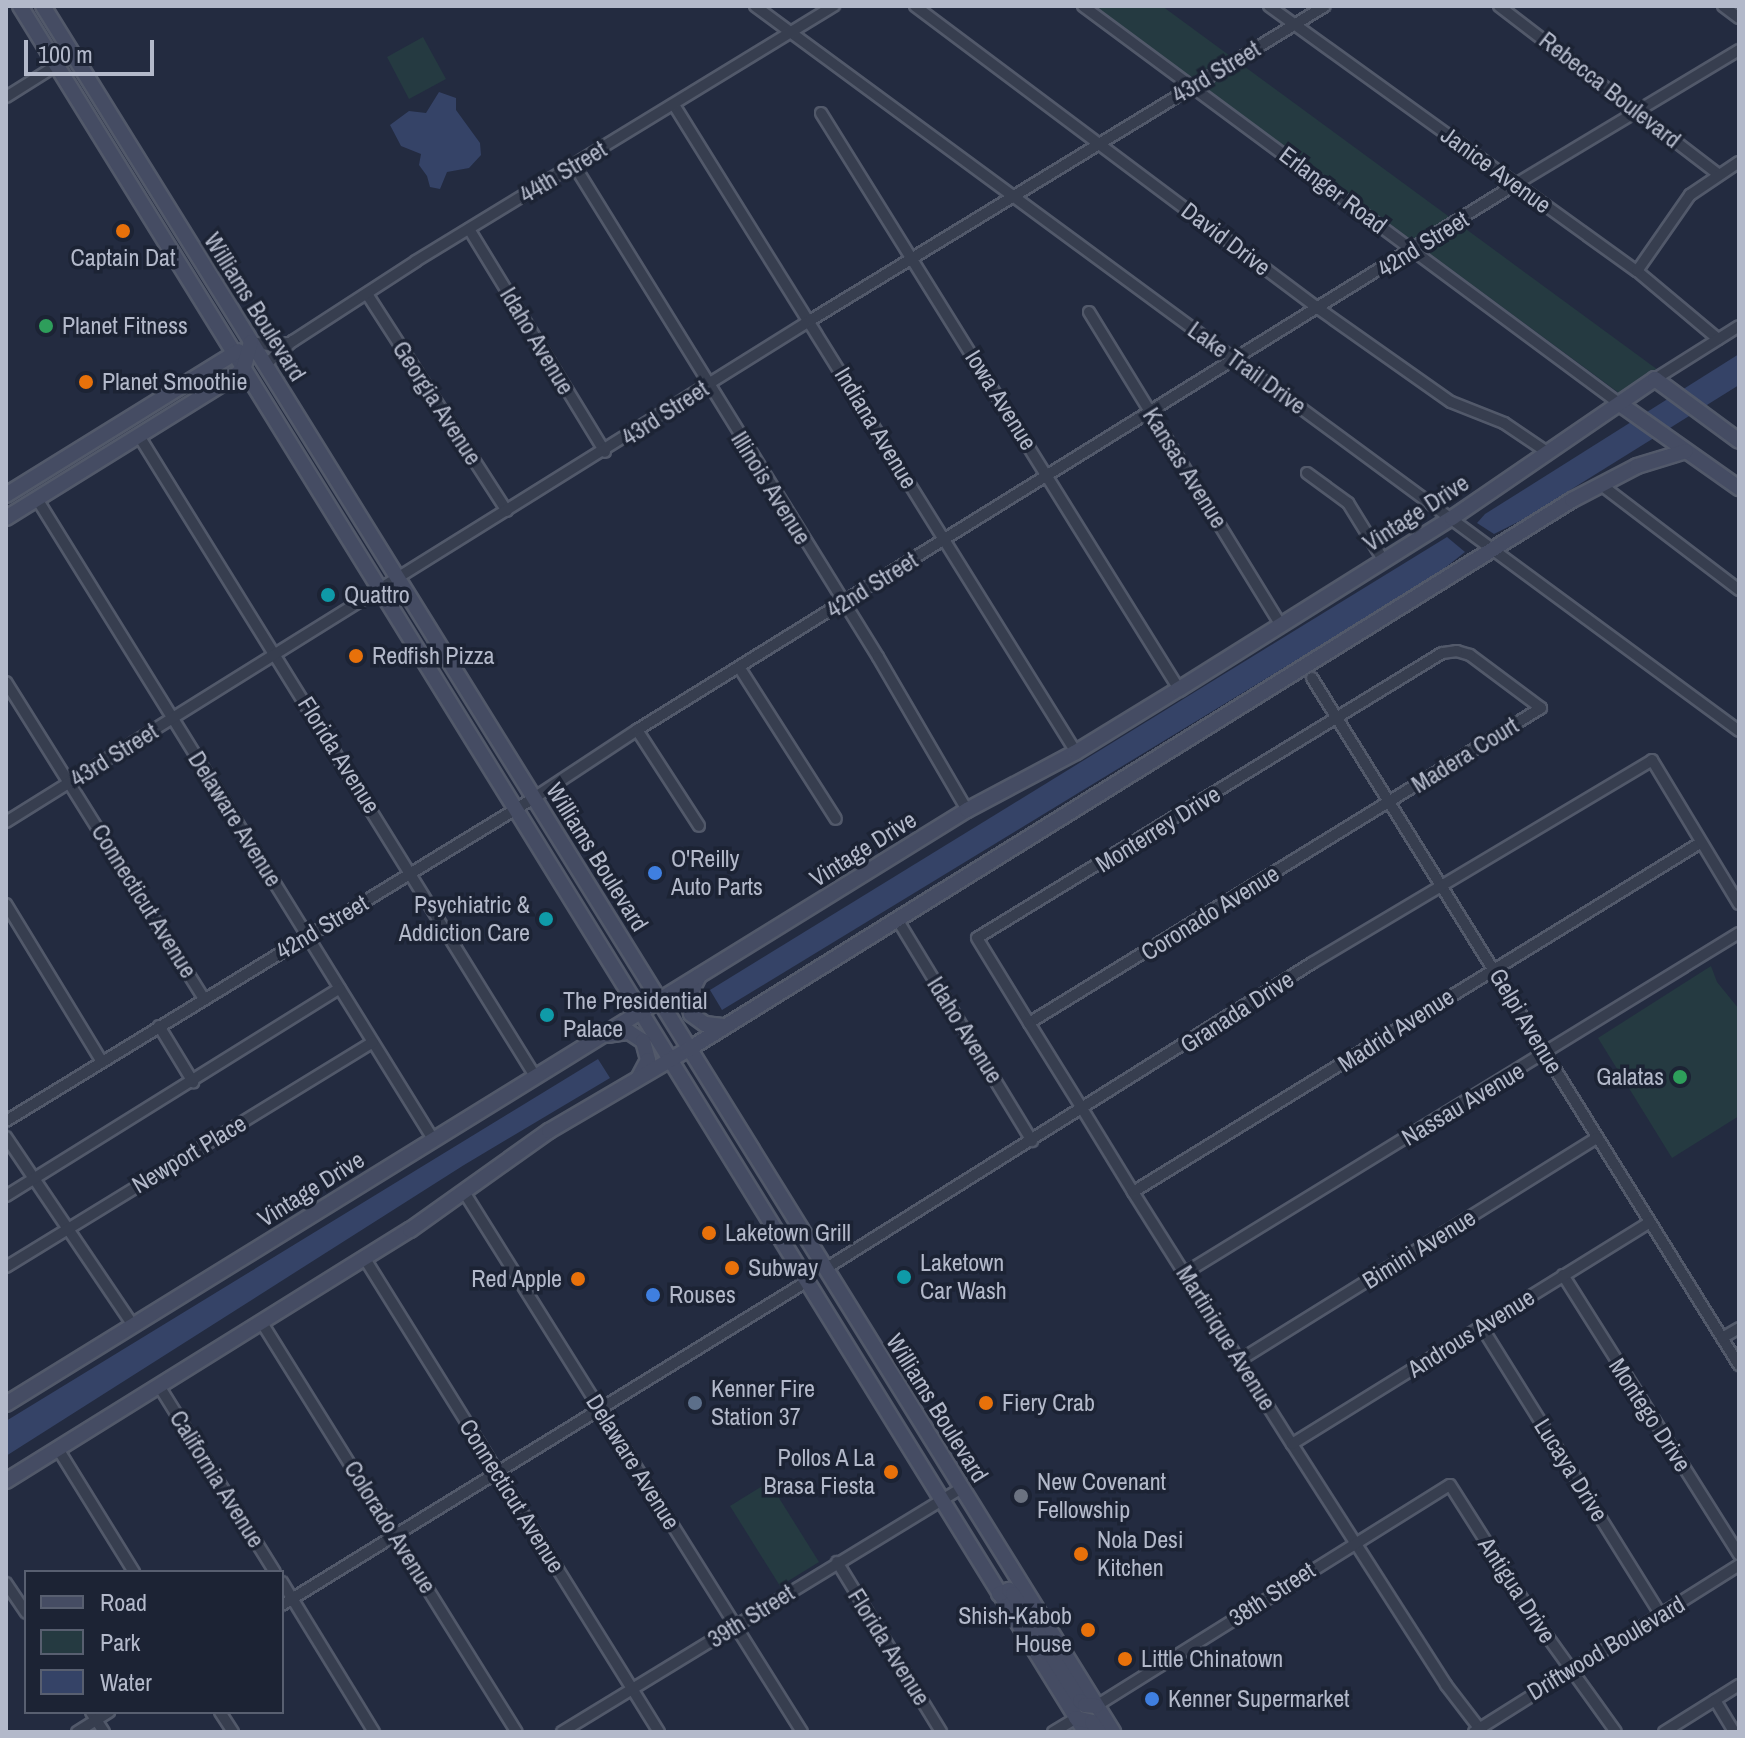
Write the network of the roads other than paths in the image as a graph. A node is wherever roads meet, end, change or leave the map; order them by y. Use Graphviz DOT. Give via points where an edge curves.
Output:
graph roads {
  1 [pos="20,6"];
  2 [pos="43,6"];
  3 [pos="755,6"];
  4 [pos="834,6"];
  5 [pos="915,6"];
  6 [pos="1083,6"];
  7 [pos="1269,6"];
  8 [pos="1325,6"];
  9 [pos="1499,6"];
  10 [pos="1723,6"];
  11 [pos="1739,18"];
  12 [pos="1295,24"];
  13 [pos="791,32"];
  14 [pos="1739,50"];
  15 [pos="73,55"];
  16 [pos="57,65"];
  17 [pos="1193,86"];
  18 [pos="6,97"];
  19 [pos="674,105"];
  20 [pos="1638,112"];
  21 [pos="821,113"];
  22 [pos="127,143"];
  23 [pos="1098,144"];
  24 [pos="110,153"];
  25 [pos="1739,162"];
  26 [pos="574,165"];
  27 [pos="141,166"];
  28 [pos="1719,175"];
  29 [pos="124,177"];
  30 [pos="1516,184"];
  31 [pos="1013,196"];
  32 [pos="469,229"];
  33 [pos="1414,250"];
  34 [pos="912,258"];
  35 [pos="1637,271"];
  36 [pos="367,294"];
  37 [pos="1319,309"];
  38 [pos="1089,312"];
  39 [pos="811,320"];
  40 [pos="1739,326"];
  41 [pos="1718,339"];
  42 [pos="293,341"];
  43 [pos="251,342"];
  44 [pos="233,355"];
  45 [pos="1236,360"];
  46 [pos="246,364"];
  47 [pos="265,365"];
  48 [pos="203,373"];
  49 [pos="1655,379"];
  50 [pos="707,386"];
  51 [pos="1625,407"];
  52 [pos="183,409"];
  53 [pos="1150,412"];
  54 [pos="124,422"];
  55 [pos="139,436"];
  56 [pos="1739,441"];
  57 [pos="1686,451"];
  58 [pos="605,452"];
  59 [pos="1547,452"];
  60 [pos="71,455"];
  61 [pos="90,466"];
  62 [pos="1307,473"];
  63 [pos="1048,475"];
  64 [pos="1600,484"];
  65 [pos="1739,488"];
  66 [pos="6,495"];
  67 [pos="40,497"];
  68 [pos="507,511"];
  69 [pos="6,518"];
  70 [pos="1452,518"];
  71 [pos="945,540"];
  72 [pos="1493,550"];
  73 [pos="1384,561"];
  74 [pos="398,579"];
  75 [pos="1739,590"];
  76 [pos="378,591"];
  77 [pos="843,604"];
  78 [pos="1281,625"];
  79 [pos="276,653"];
  80 [pos="739,667"];
  81 [pos="1312,678"];
  82 [pos="6,682"];
  83 [pos="1179,689"];
  84 [pos="1337,717"];
  85 [pos="173,718"];
  86 [pos="637,730"];
  87 [pos="1739,731"];
  88 [pos="1076,752"];
  89 [pos="70,783"];
  90 [pos="534,798"];
  91 [pos="1390,803"];
  92 [pos="514,810"];
  93 [pos="967,810"];
  94 [pos="836,819"];
  95 [pos="6,822"];
  96 [pos="699,826"];
  97 [pos="1700,843"];
  98 [pos="410,872"];
  99 [pos="1442,886"];
  100 [pos="6,904"];
  101 [pos="1739,904"];
  102 [pos="897,919"];
  103 [pos="1739,933"];
  104 [pos="307,935"];
  105 [pos="977,938"];
  106 [pos="1494,967"];
  107 [pos="699,976"];
  108 [pos="340,988"];
  109 [pos="204,999"];
  110 [pos="659,1000"];
  111 [pos="640,1012"];
  112 [pos="1029,1023"];
  113 [pos="159,1026"];
  114 [pos="725,1026"];
  115 [pos="600,1036"];
  116 [pos="373,1042"];
  117 [pos="689,1049"];
  118 [pos="1545,1053"];
  119 [pos="670,1061"];
  120 [pos="102,1062"];
  121 [pos="535,1076"];
  122 [pos="636,1080"];
  123 [pos="193,1082"];
  124 [pos="1083,1110"];
  125 [pos="6,1121"];
  126 [pos="6,1137"];
  127 [pos="1597,1138"];
  128 [pos="433,1139"];
  129 [pos="1032,1141"];
  130 [pos="742,1178"];
  131 [pos="32,1180"];
  132 [pos="464,1192"];
  133 [pos="1133,1192"];
  134 [pos="6,1196"];
  135 [pos="1650,1222"];
  136 [pos="797,1223"];
  137 [pos="66,1229"];
  138 [pos="779,1238"];
  139 [pos="365,1259"];
  140 [pos="6,1267"];
  141 [pos="825,1269"];
  142 [pos="1185,1273"];
  143 [pos="1563,1275"];
  144 [pos="806,1282"];
  145 [pos="853,1314"];
  146 [pos="262,1323"];
  147 [pos="133,1325"];
  148 [pos="1481,1326"];
  149 [pos="1739,1328"];
  150 [pos="1722,1338"];
  151 [pos="1240,1360"];
  152 [pos="1739,1365"];
  153 [pos="159,1386"];
  154 [pos="6,1404"];
  155 [pos="599,1408"];
  156 [pos="1292,1444"];
  157 [pos="58,1449"];
  158 [pos="496,1472"];
  159 [pos="6,1481"];
  160 [pos="1450,1485"];
  161 [pos="961,1488"];
  162 [pos="941,1500"];
  163 [pos="395,1535"];
  164 [pos="1355,1542"];
  165 [pos="1739,1554"];
  166 [pos="837,1562"];
  167 [pos="1739,1565"];
  168 [pos="133,1570"];
  169 [pos="274,1570"];
  170 [pos="6,1583"];
  171 [pos="999,1594"];
  172 [pos="287,1602"];
  173 [pos="24,1610"];
  174 [pos="1661,1615"];
  175 [pos="735,1626"];
  176 [pos="1571,1671"];
  177 [pos="1739,1685"];
  178 [pos="632,1689"];
  179 [pos="1715,1700"];
  180 [pos="1096,1706"];
  181 [pos="221,1714"];
  182 [pos="93,1716"];
  183 [pos="1076,1718"];
  184 [pos="1478,1731"];
  185 [pos="77,1732"];
  186 [pos="104,1732"];
  187 [pos="233,1732"];
  188 [pos="374,1732"];
  189 [pos="517,1732"];
  190 [pos="562,1732"];
  191 [pos="659,1732"];
  192 [pos="802,1732"];
  193 [pos="941,1732"];
  194 [pos="1053,1732"];
  195 [pos="1085,1732"];
  196 [pos="1099,1732"];
  197 [pos="1113,1732"];
  198 [pos="1616,1732"];
  199 [pos="1664,1732"];
  200 [pos="1734,1732"];
  1 -- 16 [label="street, Williams Boulevard"];
  2 -- 15 [label="street, Williams Boulevard"];
  3 -- 13 [label="street, Lake Trail Drive"];
  4 -- 13 [label="street, 44th Street"];
  5 -- 23 [label="street, David Drive"];
  6 -- 17 [label="street, Erlanger Road"];
  7 -- 12 [label="street, Janice Avenue"];
  8 -- 12 [label="street, 43rd Street"];
  9 -- 20 [label="street, Rebecca Boulevard"];
  10 -- 11 [label="street"];
  12 -- 17 [label="street, 43rd Street"];
  12 -- 30 [label="street, Janice Avenue"];
  13 -- 19 [label="street, 44th Street"];
  13 -- 31 [label="street, Lake Trail Drive"];
  14 -- 20 [label="street, 42nd Street"];
  15 -- 16 [label="street"];
  15 -- 22 [label="street, Williams Boulevard"];
  16 -- 18 [label="street"];
  16 -- 24 [label="street, Williams Boulevard"];
  17 -- 23 [label="street, 43rd Street"];
  17 -- 33 [label="street, Erlanger Road"];
  19 -- 26 [label="street, 44th Street"];
  19 -- 39 [label="street, Indiana Avenue"];
  20 -- 28 [label="street, Rebecca Boulevard"];
  20 -- 30 [label="street, 42nd Street"];
  21 -- 34 [label="street, Iowa Avenue"];
  22 -- 24 [label="street"];
  22 -- 27 [label="street, Williams Boulevard"];
  23 -- 31 [label="street, 43rd Street"];
  23 -- 37 [label="street, David Drive"];
  24 -- 29 [label="street, Williams Boulevard"];
  25 -- 28 [label="street"];
  26 -- 32 [label="street, 44th Street"];
  26 -- 50 [label="street, Illinois Avenue"];
  27 -- 29 [label="street"];
  27 -- 43 [label="street, Williams Boulevard"];
  28 -- 35 [label="street" via="1690,195"];
  29 -- 44 [label="street, Williams Boulevard"];
  30 -- 33 [label="street, 42nd Street"];
  30 -- 35 [label="street, Janice Avenue"];
  31 -- 34 [label="street, 43rd Street"];
  31 -- 45 [label="street, Lake Trail Drive"];
  32 -- 36 [label="street, 44th Street"];
  32 -- 58 [label="street, Idaho Avenue"];
  33 -- 37 [label="street, 42nd Street"];
  33 -- 51 [label="street, Erlanger Road"];
  34 -- 39 [label="street, 43rd Street"];
  34 -- 63 [label="street, Iowa Avenue"];
  35 -- 41 [label="street, Janice Avenue"];
  36 -- 42 [label="street, 44th Street"];
  36 -- 68 [label="street, Georgia Avenue"];
  37 -- 45 [label="street, 42nd Street"];
  37 -- 59 [label="street, David Drive" via="1451,402 1521,432"];
  38 -- 53 [label="street, Kansas Avenue"];
  39 -- 50 [label="street, 43rd Street"];
  39 -- 71 [label="street, Indiana Avenue"];
  40 -- 41 [label="street, Vintage Drive"];
  41 -- 49 [label="street, Vintage Drive"];
  42 -- 43 [label="street, 44th Street" via="278,347"];
  42 -- 47 [label="street, 44th Street"];
  43 -- 44 [label="street"];
  43 -- 46 [label="street"];
  43 -- 47 [label="street, Williams Boulevard"];
  44 -- 46 [label="street, Williams Boulevard"];
  44 -- 48 [label="street"];
  45 -- 53 [label="street, 42nd Street"];
  45 -- 70 [label="street, Lake Trail Drive"];
  46 -- 47 [label="street"];
  46 -- 52 [label="street"];
  46 -- 76 [label="street, Williams Boulevard"];
  47 -- 74 [label="street, Williams Boulevard"];
  48 -- 52 [label="street" via="186,392"];
  48 -- 54 [label="street"];
  49 -- 51 [label="street, Vintage Drive"];
  49 -- 56 [label="street"];
  50 -- 58 [label="street, 43rd Street"];
  50 -- 77 [label="street, Illinois Avenue"];
  51 -- 57 [label="street"];
  51 -- 59 [label="street, Vintage Drive"];
  52 -- 55 [label="street"];
  53 -- 63 [label="street, 42nd Street"];
  53 -- 78 [label="street, Kansas Avenue"];
  54 -- 60 [label="street"];
  54 -- 61 [label="street" via="93,449"];
  55 -- 61 [label="street"];
  55 -- 79 [label="street, Florida Avenue"];
  57 -- 64 [label="street"];
  57 -- 65 [label="street"];
  58 -- 68 [label="street, 43rd Street"];
  59 -- 70 [label="street, Vintage Drive"];
  60 -- 66 [label="street"];
  60 -- 67 [label="street" via="73,465"];
  61 -- 67 [label="street"];
  62 -- 73 [label="street" via="1348,503"];
  63 -- 71 [label="street, 42nd Street"];
  63 -- 83 [label="street, Iowa Avenue"];
  64 -- 72 [label="street"];
  64 -- 75 [label="street"];
  67 -- 69 [label="street"];
  67 -- 85 [label="street, Delaware Avenue"];
  68 -- 74 [label="street, 43rd Street"];
  70 -- 72 [label="street, Lake Trail Drive"];
  70 -- 73 [label="street, Vintage Drive"];
  71 -- 77 [label="street, 42nd Street"];
  71 -- 88 [label="street, Indiana Avenue"];
  72 -- 87 [label="street, Lake Trail Drive"];
  72 -- 102 [label="street"];
  73 -- 78 [label="street, Vintage Drive"];
  74 -- 76 [label="street, 43rd Street"];
  74 -- 90 [label="street, Williams Boulevard"];
  76 -- 79 [label="street, 43rd Street"];
  76 -- 92 [label="street, Williams Boulevard"];
  77 -- 80 [label="street, 42nd Street"];
  77 -- 93 [label="street, Illinois Avenue"];
  78 -- 83 [label="street, Vintage Drive"];
  79 -- 85 [label="street, 43rd Street"];
  79 -- 98 [label="street, Florida Avenue"];
  80 -- 86 [label="street, 42nd Street"];
  80 -- 94 [label="street"];
  81 -- 84 [label="street, Gelpi Avenue"];
  82 -- 89 [label="street, Connecticut Avenue"];
  83 -- 88 [label="street, Vintage Drive"];
  84 -- 91 [label="street, Gelpi Avenue"];
  84 -- 91 [label="street, Madera Court" via="1442,653 1457,651 1541,708"];
  84 -- 105 [label="street, Monterrey Drive"];
  85 -- 89 [label="street, 43rd Street"];
  85 -- 104 [label="street, Delaware Avenue"];
  86 -- 90 [label="street, 42nd Street"];
  86 -- 96 [label="street"];
  88 -- 93 [label="street, Vintage Drive"];
  89 -- 95 [label="street, 43rd Street"];
  89 -- 109 [label="street, Connecticut Avenue"];
  90 -- 92 [label="street, 42nd Street"];
  90 -- 110 [label="street, Williams Boulevard"];
  91 -- 99 [label="street, Gelpi Avenue"];
  91 -- 112 [label="street, Coronado Avenue"];
  92 -- 98 [label="street, 42nd Street"];
  92 -- 111 [label="street, Williams Boulevard"];
  93 -- 107 [label="street, Vintage Drive"];
  97 -- 99 [label="street, Granada Drive" via="1652,760"];
  97 -- 101 [label="street"];
  97 -- 106 [label="street, Madrid Avenue"];
  98 -- 104 [label="street, 42nd Street"];
  98 -- 121 [label="street, Florida Avenue"];
  99 -- 106 [label="street, Gelpi Avenue"];
  99 -- 124 [label="street, Granada Drive"];
  100 -- 120 [label="street"];
  102 -- 114 [label="street"];
  102 -- 129 [label="street, Idaho Avenue"];
  103 -- 118 [label="street, Nassau Avenue"];
  104 -- 108 [label="street, Delaware Avenue"];
  104 -- 109 [label="street, 42nd Street"];
  105 -- 112 [label="street, Martinique Avenue"];
  106 -- 118 [label="street, Gelpi Avenue"];
  106 -- 133 [label="street, Madrid Avenue"];
  107 -- 110 [label="street, Vintage Drive"];
  107 -- 114 [label="street" via="688,999 691,1014 705,1024"];
  108 -- 116 [label="street, Delaware Avenue"];
  108 -- 123 [label="street"];
  109 -- 113 [label="street, 42nd Street"];
  110 -- 111 [label="street, Vintage Drive"];
  110 -- 117 [label="street, Williams Boulevard"];
  111 -- 115 [label="street, Vintage Drive"];
  111 -- 119 [label="street, Williams Boulevard"];
  112 -- 124 [label="street, Martinique Avenue"];
  113 -- 120 [label="street, 42nd Street"];
  113 -- 123 [label="street"];
  114 -- 117 [label="street"];
  115 -- 121 [label="street, Vintage Drive"];
  115 -- 122 [label="street" via="629,1032 643,1041 648,1060"];
  116 -- 128 [label="street, Delaware Avenue"];
  116 -- 137 [label="street, Newport Place"];
  117 -- 119 [label="street"];
  117 -- 136 [label="street, Williams Boulevard"];
  118 -- 127 [label="street, Gelpi Avenue"];
  118 -- 142 [label="street, Nassau Avenue"];
  119 -- 122 [label="street"];
  119 -- 130 [label="street, Williams Boulevard"];
  120 -- 125 [label="street, 42nd Street"];
  121 -- 128 [label="street, Vintage Drive"];
  122 -- 132 [label="street" via="549,1131"];
  123 -- 131 [label="street"];
  124 -- 129 [label="street, Granada Drive"];
  124 -- 133 [label="street, Martinique Avenue"];
  126 -- 131 [label="street"];
  127 -- 135 [label="street, Gelpi Avenue"];
  127 -- 151 [label="street, Bimini Avenue"];
  128 -- 147 [label="street, Vintage Drive"];
  129 -- 141 [label="street, Granada Drive"];
  130 -- 136 [label="street" via="757,1178"];
  130 -- 138 [label="street, Williams Boulevard"];
  131 -- 134 [label="street"];
  131 -- 137 [label="street"];
  132 -- 139 [label="street"];
  132 -- 155 [label="street, Delaware Avenue"];
  133 -- 142 [label="street, Martinique Avenue"];
  135 -- 143 [label="street, Androus Avenue"];
  135 -- 150 [label="street, Gelpi Avenue"];
  136 -- 141 [label="street, Williams Boulevard"];
  137 -- 140 [label="street, Newport Place"];
  137 -- 147 [label="street"];
  138 -- 141 [label="street" via="790,1241 811,1270"];
  138 -- 144 [label="street, Williams Boulevard"];
  139 -- 146 [label="street"];
  139 -- 158 [label="street, Connecticut Avenue"];
  141 -- 145 [label="street, Williams Boulevard"];
  142 -- 151 [label="street, Martinique Avenue"];
  143 -- 148 [label="street, Androus Avenue"];
  143 -- 165 [label="street, Montego Drive"];
  144 -- 145 [label="street" via="822,1280 842,1309"];
  144 -- 155 [label="street"];
  144 -- 162 [label="street, Williams Boulevard"];
  145 -- 161 [label="street, Williams Boulevard"];
  146 -- 153 [label="street"];
  146 -- 163 [label="street, Colorado Avenue"];
  147 -- 154 [label="street, Vintage Drive"];
  148 -- 156 [label="street, Androus Avenue"];
  148 -- 174 [label="street, Lucaya Drive"];
  149 -- 150 [label="street"];
  150 -- 152 [label="street, Gelpi Avenue"];
  151 -- 156 [label="street, Martinique Avenue"];
  153 -- 157 [label="street"];
  153 -- 169 [label="street, California Avenue"];
  155 -- 158 [label="street"];
  155 -- 175 [label="street, Delaware Avenue"];
  156 -- 164 [label="street, Martinique Avenue"];
  157 -- 159 [label="street"];
  157 -- 168 [label="street"];
  158 -- 163 [label="street"];
  158 -- 178 [label="street, Connecticut Avenue"];
  160 -- 164 [label="street, 38th Street"];
  160 -- 176 [label="street, Antigua Drive"];
  161 -- 162 [label="street, 39th Street"];
  161 -- 180 [label="street, Williams Boulevard"];
  162 -- 166 [label="street, 39th Street"];
  162 -- 171 [label="street, Williams Boulevard"];
  163 -- 172 [label="street"];
  163 -- 189 [label="street, Colorado Avenue"];
  164 -- 180 [label="street, 38th Street"];
  164 -- 184 [label="street, Martinique Avenue"];
  166 -- 175 [label="street, 39th Street"];
  166 -- 193 [label="street, Florida Avenue"];
  167 -- 174 [label="street, Driftwood Boulevard"];
  170 -- 173 [label="street"];
  171 -- 180 [label="street" via="1013,1594 1080,1701"];
  171 -- 183 [label="street, Williams Boulevard"];
  172 -- 188 [label="street"];
  174 -- 176 [label="street, Driftwood Boulevard"];
  175 -- 178 [label="street, 39th Street"];
  175 -- 192 [label="street, Delaware Avenue"];
  176 -- 184 [label="street, Driftwood Boulevard"];
  176 -- 198 [label="street, Antigua Drive"];
  177 -- 179 [label="street"];
  178 -- 190 [label="street, 39th Street"];
  178 -- 191 [label="street, Connecticut Avenue"];
  179 -- 199 [label="street"];
  179 -- 200 [label="street"];
  180 -- 197 [label="street, Williams Boulevard"];
  181 -- 187 [label="street"];
  182 -- 185 [label="street"];
  182 -- 186 [label="street"];
  183 -- 194 [label="street"];
  183 -- 195 [label="street, Williams Boulevard"];
  183 -- 196 [label="street" via="1092,1722"];
}
